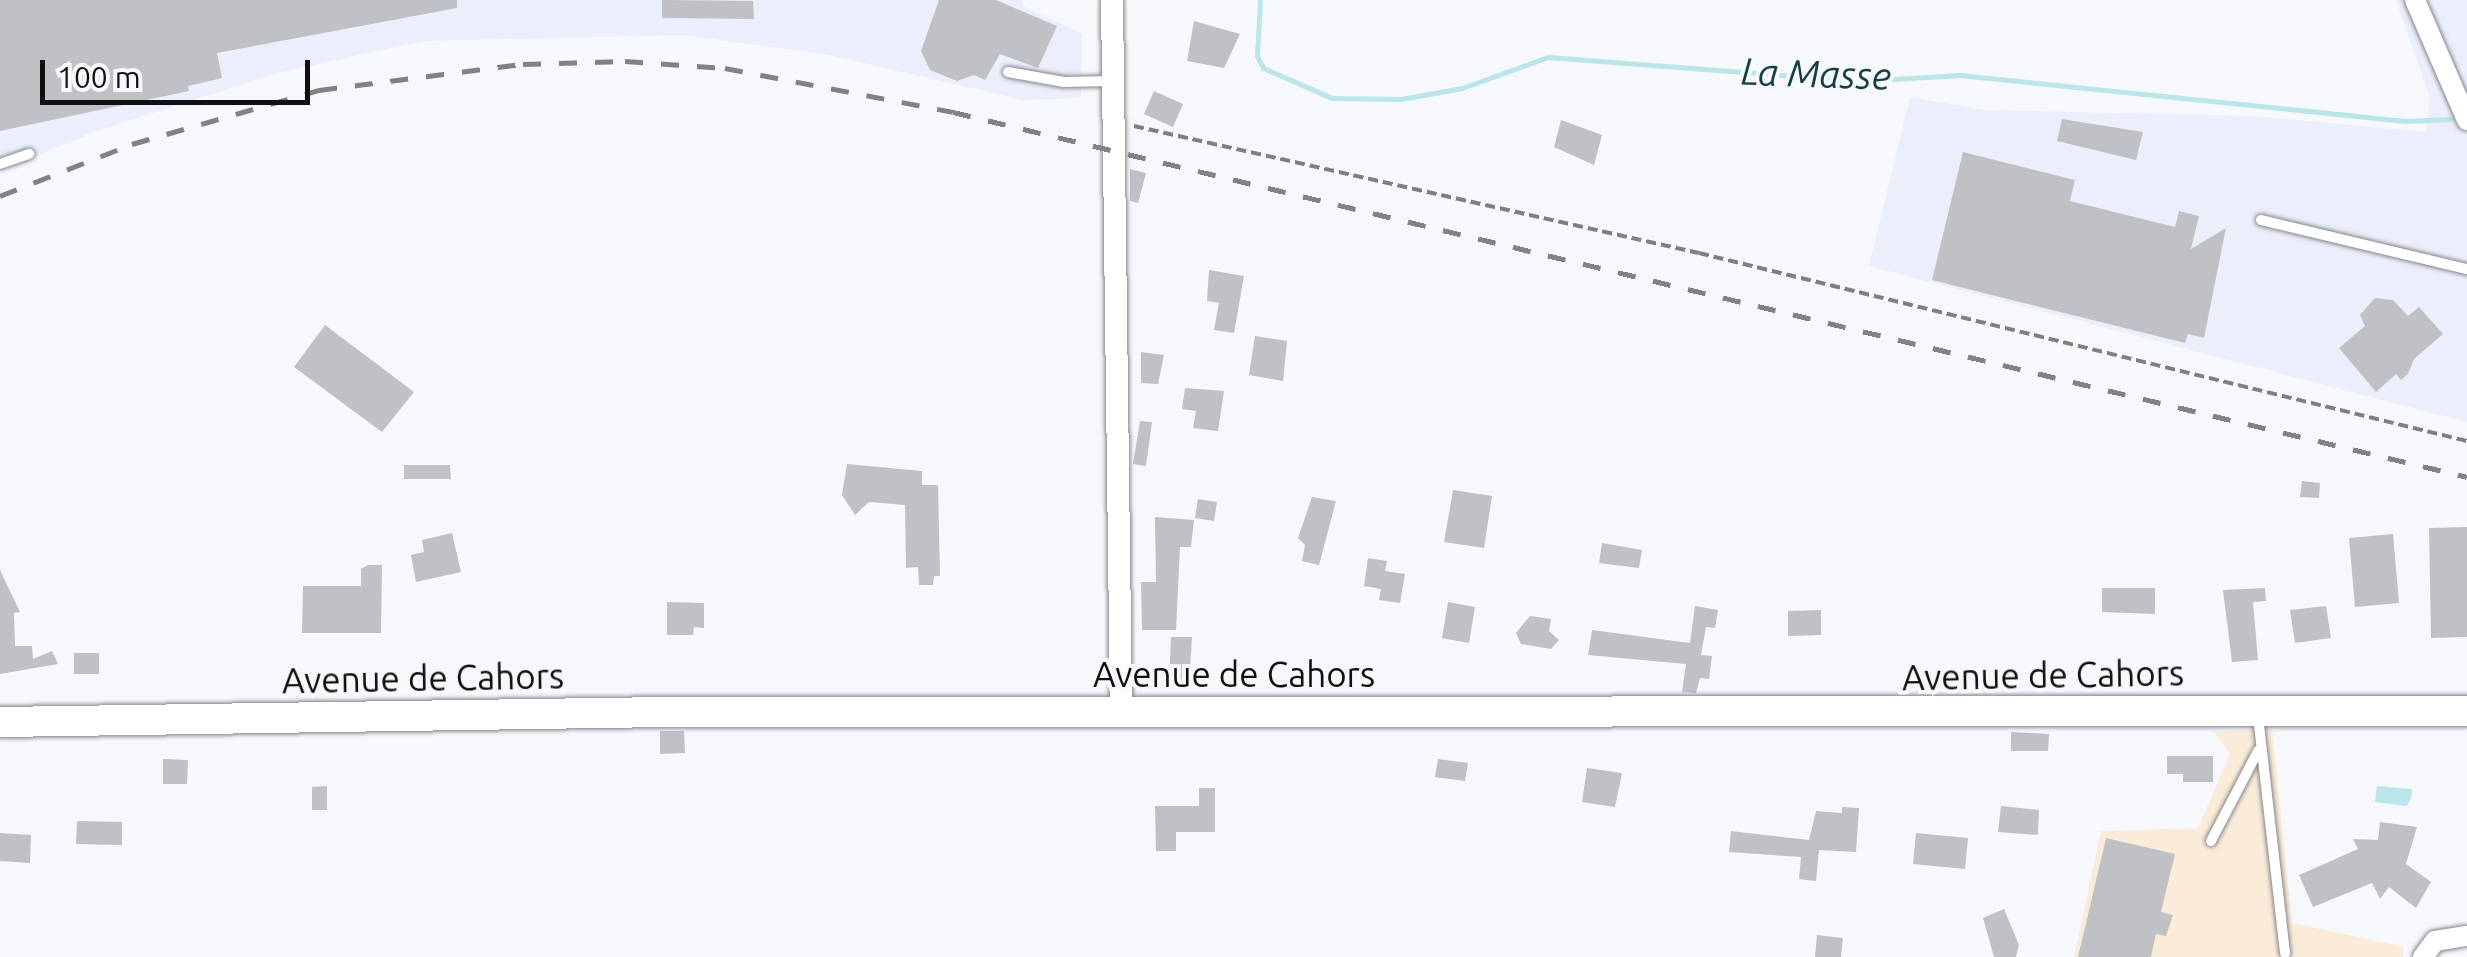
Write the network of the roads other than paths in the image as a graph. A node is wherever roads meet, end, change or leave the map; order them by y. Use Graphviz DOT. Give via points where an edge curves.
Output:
graph roads {
  1 [pos="1112,0"];
  2 [pos="2415,0"];
  3 [pos="1008,72"];
  4 [pos="1112,80"];
  5 [pos="2467,120"];
  6 [pos="30,154"];
  7 [pos="0,164"];
  8 [pos="2261,220"];
  9 [pos="2467,269"];
  10 [pos="2258,710"];
  11 [pos="1122,711"];
  12 [pos="2467,711"];
  13 [pos="0,722"];
  14 [pos="2259,750"];
  15 [pos="2211,840"];
  16 [pos="2467,936"];
  17 [pos="2286,953"];
  18 [pos="2423,957"];
  1 -- 4 [label="street"];
  2 -- 5 [label="street"];
  3 -- 4 [label="lane" via="1064,82"];
  4 -- 11 [label="street"];
  6 -- 7 [label="lane"];
  8 -- 9 [label="lane"];
  10 -- 11 [label="main road, Avenue de Cahors"];
  10 -- 12 [label="main road, Avenue de Cahors"];
  10 -- 14 [label="lane"];
  11 -- 13 [label="main road, Avenue de Cahors"];
  14 -- 15 [label="lane"];
  14 -- 17 [label="lane"];
  16 -- 18 [label="street" via="2435,941"];
}
